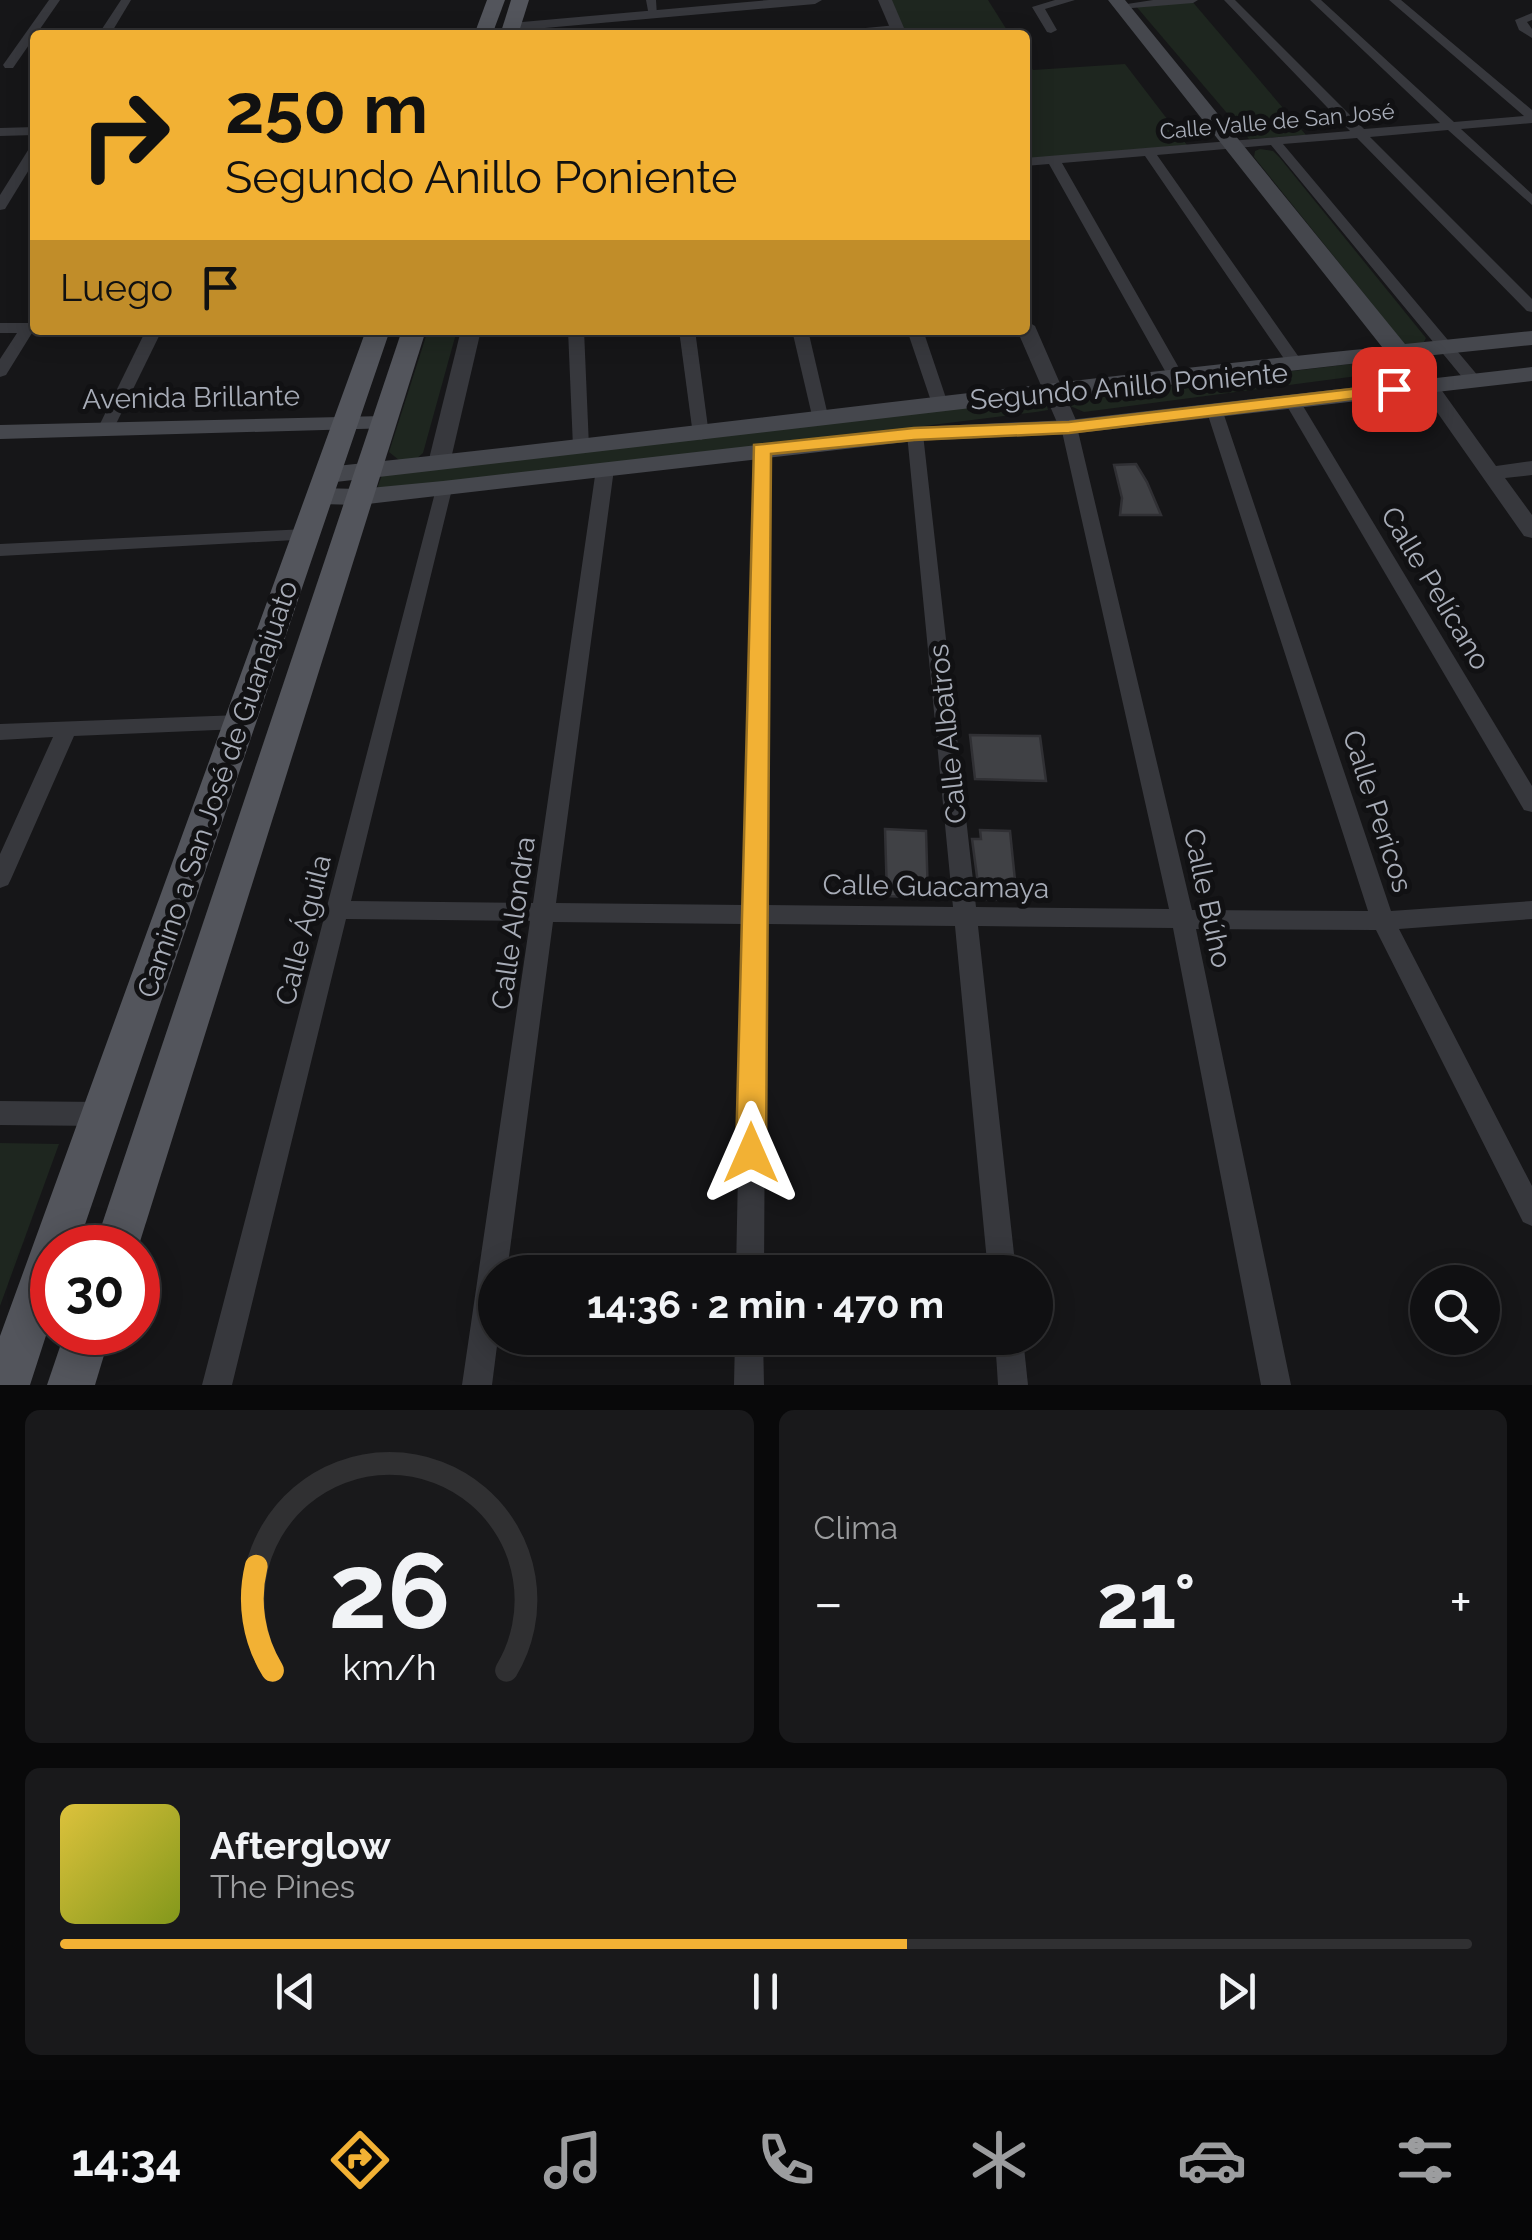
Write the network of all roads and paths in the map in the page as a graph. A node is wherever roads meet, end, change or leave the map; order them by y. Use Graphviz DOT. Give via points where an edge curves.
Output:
graph roads {
  1 [pos="55,0"];
  2 [pos="126,0"];
  3 [pos="496,0"];
  4 [pos="520,0"];
  5 [pos="811,0"];
  6 [pos="886,0"];
  7 [pos="1070,0"];
  8 [pos="1193,0"];
  9 [pos="1229,0"];
  10 [pos="1315,0"];
  11 [pos="1394,0"];
  12 [pos="732,3"];
  13 [pos="1123,3"];
  14 [pos="652,7"];
  15 [pos="1532,16"];
  16 [pos="549,23"];
  17 [pos="34,30"];
  18 [pos="107,30"];
  19 [pos="485,30"];
  20 [pos="510,30"];
  21 [pos="515,30"];
  22 [pos="898,30"];
  23 [pos="1051,30"];
  24 [pos="1532,35"];
  25 [pos="30,36"];
  26 [pos="10,65"];
  27 [pos="1532,118"];
  28 [pos="1452,126"];
  29 [pos="30,131"];
  30 [pos="0,132"];
  31 [pos="1361,133"];
  32 [pos="1229,138"];
  33 [pos="1275,142"];
  34 [pos="1150,154"];
  35 [pos="30,157"];
  36 [pos="1054,161"];
  37 [pos="1030,162"];
  38 [pos="2,199"];
  39 [pos="1532,201"];
  40 [pos="1532,308"];
  41 [pos="0,328"];
  42 [pos="30,328"];
  43 [pos="30,329"];
  44 [pos="152,335"];
  45 [pos="376,335"];
  46 [pos="412,335"];
  47 [pos="470,335"];
  48 [pos="576,335"];
  49 [pos="688,335"];
  50 [pos="801,335"];
  51 [pos="918,335"];
  52 [pos="1029,335"];
  53 [pos="1532,338"];
  54 [pos="1444,346"];
  55 [pos="1398,351"];
  56 [pos="1295,363"];
  57 [pos="0,372"];
  58 [pos="1175,374"];
  59 [pos="1532,374"];
  60 [pos="1473,380"];
  61 [pos="1428,386"];
  62 [pos="1053,391"];
  63 [pos="1292,401"];
  64 [pos="940,404"];
  65 [pos="1214,409"];
  66 [pos="821,420"];
  67 [pos="384,423"];
  68 [pos="344,424"];
  69 [pos="1069,427"];
  70 [pos="106,428"];
  71 [pos="0,432"];
  72 [pos="701,434"];
  73 [pos="914,434"];
  74 [pos="582,447"];
  75 [pos="761,450"];
  76 [pos="439,462"];
  77 [pos="1532,468"];
  78 [pos="605,469"];
  79 [pos="1490,473"];
  80 [pos="363,485"];
  81 [pos="324,486"];
  82 [pos="442,489"];
  83 [pos="1532,532"];
  84 [pos="307,535"];
  85 [pos="0,550"];
  86 [pos="240,722"];
  87 [pos="66,729"];
  88 [pos="0,732"];
  89 [pos="1532,804"];
  90 [pos="0,879"];
  91 [pos="339,910"];
  92 [pos="1532,910"];
  93 [pos="545,911"];
  94 [pos="754,914"];
  95 [pos="968,916"];
  96 [pos="1183,918"];
  97 [pos="1383,921"];
  98 [pos="0,1113"];
  99 [pos="102,1114"];
  100 [pos="1532,1213"];
  101 [pos="63,1225"];
  102 [pos="123,1225"];
  103 [pos="750,1255"];
  104 [pos="1000,1255"];
  105 [pos="30,1318"];
  106 [pos="81,1355"];
  107 [pos="749,1355"];
  108 [pos="1010,1355"];
  109 [pos="6,1385"];
  110 [pos="71,1385"];
  111 [pos="217,1385"];
  112 [pos="477,1385"];
  113 [pos="749,1385"];
  114 [pos="1013,1385"];
  115 [pos="1276,1385"];
  1 -- 17 [label="street"];
  2 -- 18 [label="street"];
  3 -- 19 [label="main road"];
  4 -- 20 [label="main road"];
  5 -- 12 [label="street"];
  6 -- 22 [label="street"];
  7 -- 23 [label="street" via="1038,7"];
  8 -- 13 [label="street"];
  9 -- 31 [label="street"];
  10 -- 28 [label="street"];
  11 -- 27 [label="street"];
  12 -- 14 [label="street"];
  13 -- 32 [label="main road"];
  14 -- 16 [label="street"];
  15 -- 24 [label="street" via="1521,20"];
  16 -- 21 [label="street"];
  25 -- 26 [label="street"];
  27 -- 28 [label="street, Calle Valle de San José"];
  28 -- 31 [label="street, Calle Valle de San José"];
  28 -- 39 [label="street"];
  29 -- 30 [label="street"];
  31 -- 33 [label="street, Calle Valle de San José"];
  31 -- 40 [label="street"];
  32 -- 33 [label="street, Calle Valle de San José"];
  32 -- 34 [label="street, Calle Valle de San José"];
  32 -- 55 [label="main road"];
  33 -- 54 [label="street"];
  34 -- 36 [label="street, Calle Valle de San José"];
  34 -- 56 [label="street"];
  35 -- 38 [label="street"];
  36 -- 37 [label="street, Calle Valle de San José"];
  36 -- 58 [label="street"];
  41 -- 42 [label="street"];
  43 -- 57 [label="street"];
  44 -- 70 [label="street"];
  45 -- 68 [label="main road, Camino a San José de Guanajuato"];
  46 -- 67 [label="main road, Camino a San José de Guanajuato"];
  47 -- 76 [label="street"];
  48 -- 74 [label="street"];
  49 -- 72 [label="street"];
  50 -- 66 [label="street"];
  51 -- 64 [label="street"];
  52 -- 62 [label="street"];
  53 -- 54 [label="main road, Segundo Anillo Poniente"];
  54 -- 55 [label="main road, Segundo Anillo Poniente"];
  54 -- 60 [label="street"];
  55 -- 56 [label="main road, Segundo Anillo Poniente"];
  55 -- 61 [label="main road"];
  56 -- 58 [label="main road, Segundo Anillo Poniente"];
  58 -- 62 [label="main road, Segundo Anillo Poniente"];
  59 -- 60 [label="main road, Segundo Anillo Poniente"];
  60 -- 61 [label="main road, Segundo Anillo Poniente"];
  61 -- 63 [label="main road, Segundo Anillo Poniente"];
  61 -- 79 [label="street"];
  62 -- 64 [label="main road, Segundo Anillo Poniente"];
  62 -- 69 [label="street"];
  63 -- 65 [label="main road, Segundo Anillo Poniente"];
  63 -- 89 [label="street, Calle Pelícano"];
  64 -- 66 [label="main road, Segundo Anillo Poniente"];
  65 -- 69 [label="main road, Segundo Anillo Poniente"];
  65 -- 97 [label="street, Calle Pericos"];
  66 -- 72 [label="main road, Segundo Anillo Poniente"];
  67 -- 68 [label="main road, Avenida Brillante"];
  67 -- 80 [label="main road, Camino a San José de Guanajuato"];
  68 -- 70 [label="main road, Avenida Brillante"];
  68 -- 81 [label="main road, Camino a San José de Guanajuato"];
  69 -- 73 [label="main road, Segundo Anillo Poniente"];
  69 -- 96 [label="street, Calle Búho"];
  70 -- 71 [label="main road, Avenida Brillante"];
  72 -- 74 [label="main road, Segundo Anillo Poniente"];
  73 -- 75 [label="main road, Segundo Anillo Poniente"];
  73 -- 95 [label="street, Calle Albatros"];
  74 -- 76 [label="main road, Segundo Anillo Poniente"];
  75 -- 78 [label="main road, Segundo Anillo Poniente"];
  75 -- 94 [label="street"];
  76 -- 80 [label="main road, Segundo Anillo Poniente"];
  77 -- 79 [label="street"];
  78 -- 82 [label="main road, Segundo Anillo Poniente"];
  78 -- 93 [label="street, Calle Alondra"];
  79 -- 83 [label="street"];
  80 -- 81 [label="main road"];
  80 -- 82 [label="main road, Segundo Anillo Poniente"];
  80 -- 102 [label="main road, Camino a San José de Guanajuato"];
  81 -- 84 [label="main road, Camino a San José de Guanajuato"];
  82 -- 91 [label="street, Calle Águila"];
  84 -- 85 [label="street"];
  84 -- 86 [label="main road, Camino a San José de Guanajuato"];
  86 -- 87 [label="street"];
  86 -- 99 [label="main road, Camino a San José de Guanajuato"];
  87 -- 88 [label="street"];
  87 -- 90 [label="street"];
  91 -- 93 [label="street, Calle Guacamaya"];
  91 -- 111 [label="street, Calle Águila"];
  92 -- 97 [label="street, Calle Guacamaya"];
  93 -- 94 [label="street, Calle Guacamaya"];
  93 -- 112 [label="street, Calle Alondra"];
  94 -- 95 [label="street, Calle Guacamaya"];
  94 -- 103 [label="street"];
  95 -- 96 [label="street, Calle Guacamaya"];
  95 -- 104 [label="street, Calle Albatros"];
  96 -- 97 [label="street, Calle Guacamaya"];
  96 -- 115 [label="street, Calle Búho"];
  97 -- 100 [label="street, Calle Pericos"];
  98 -- 99 [label="street"];
  99 -- 101 [label="main road, Camino a San José de Guanajuato"];
  105 -- 109 [label="main road, Camino a San José de Guanajuato"];
  106 -- 110 [label="main road"];
  107 -- 113 [label="street"];
  108 -- 114 [label="street"];
}
